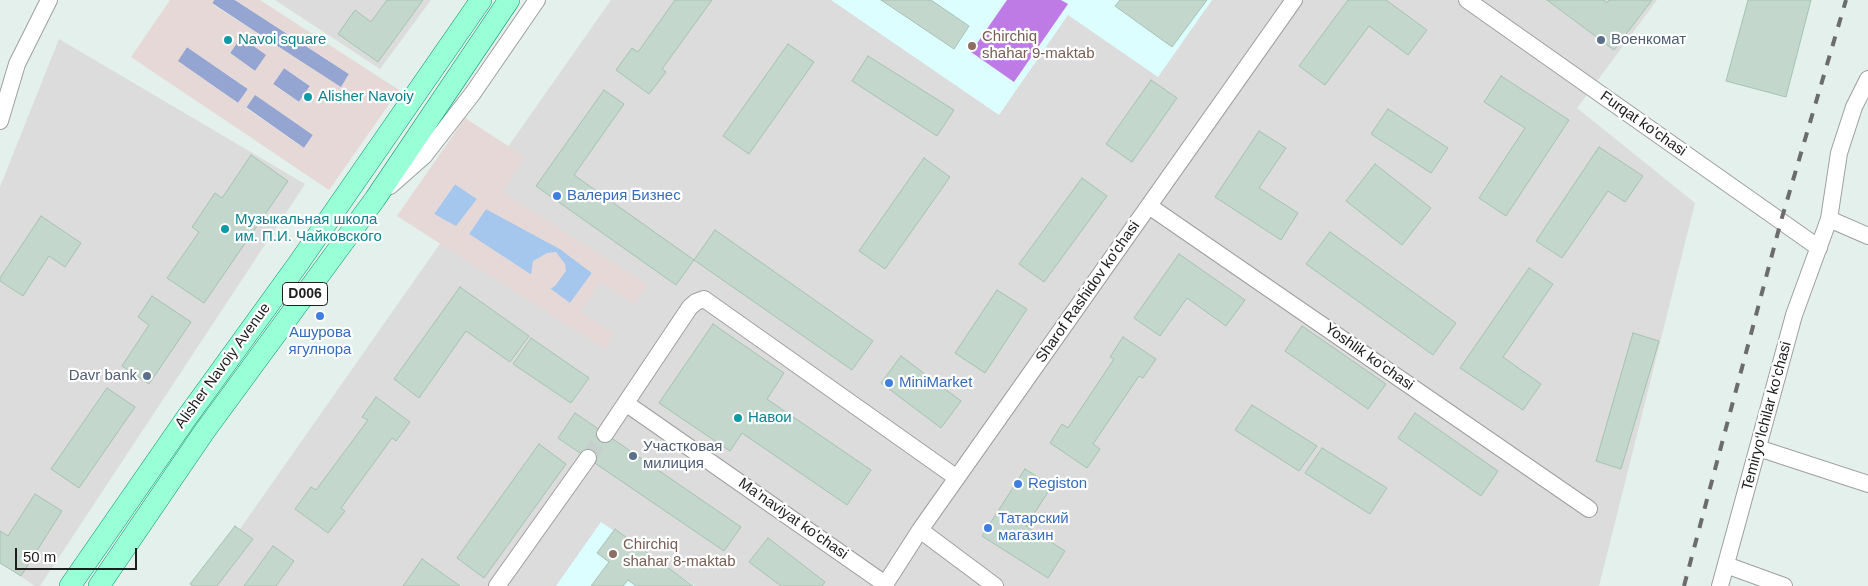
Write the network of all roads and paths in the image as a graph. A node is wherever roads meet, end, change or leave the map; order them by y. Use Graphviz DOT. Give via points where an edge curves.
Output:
graph roads {
  1 [pos="49,0"];
  2 [pos="481,0"];
  3 [pos="509,0"];
  4 [pos="537,0"];
  5 [pos="1294,0"];
  6 [pos="1467,0"];
  7 [pos="1868,79"];
  8 [pos="0,121"];
  9 [pos="375,199"];
  10 [pos="1149,206"];
  11 [pos="1829,219"];
  12 [pos="1868,236"];
  13 [pos="1819,248"];
  14 [pos="627,404"];
  15 [pos="605,434"];
  16 [pos="1758,448"];
  17 [pos="588,458"];
  18 [pos="957,478"];
  19 [pos="1868,484"];
  20 [pos="1590,509"];
  21 [pos="920,530"];
  22 [pos="1726,565"];
  23 [pos="885,585"];
  24 [pos="70,586"];
  25 [pos="99,586"];
  26 [pos="497,586"];
  27 [pos="995,586"];
  28 [pos="1720,586"];
  29 [pos="1784,586"];
  1 -- 8 [label="street" via="17,64"];
  2 -- 24 [label="main road, Alisher Navoiy Avenue / D006"];
  3 -- 9 [label="main road, Alisher Navoiy Avenue / D006"];
  4 -- 9 [label="street, Alisher Navoiy Avenue" via="424,156"];
  5 -- 10 [label="street, Sharof Rashidov ko'chasi"];
  6 -- 13 [label="street, Furqat ko'chasi"];
  7 -- 11 [label="street, Temiryo‘lchilar ko‘chasi" via="1854,107 1839,153"];
  9 -- 25 [label="main road, Alisher Navoiy Avenue / D006" via="204,432"];
  10 -- 18 [label="street, Sharof Rashidov ko'chasi"];
  10 -- 20 [label="street, Yoshlik ko'chasi"];
  11 -- 12 [label="street"];
  11 -- 13 [label="street, Temiryo‘lchilar ko‘chasi"];
  13 -- 16 [label="street, Temiryo‘lchilar ko‘chasi" via="1794,315"];
  14 -- 15 [label="street"];
  14 -- 18 [label="street" via="690,307 704,299"];
  14 -- 23 [label="street, Ma’naviyat ko'chasi"];
  16 -- 19 [label="street"];
  16 -- 22 [label="street, Temiryo‘lchilar ko‘chasi"];
  17 -- 26 [label="street"];
  18 -- 21 [label="street, Sharof Rashidov ko'chasi"];
  21 -- 23 [label="street, Sharof Rashidov ko'chasi"];
  21 -- 27 [label="street"];
  22 -- 28 [label="street, Temiryo‘lchilar ko‘chasi"];
  22 -- 29 [label="street"];
}
